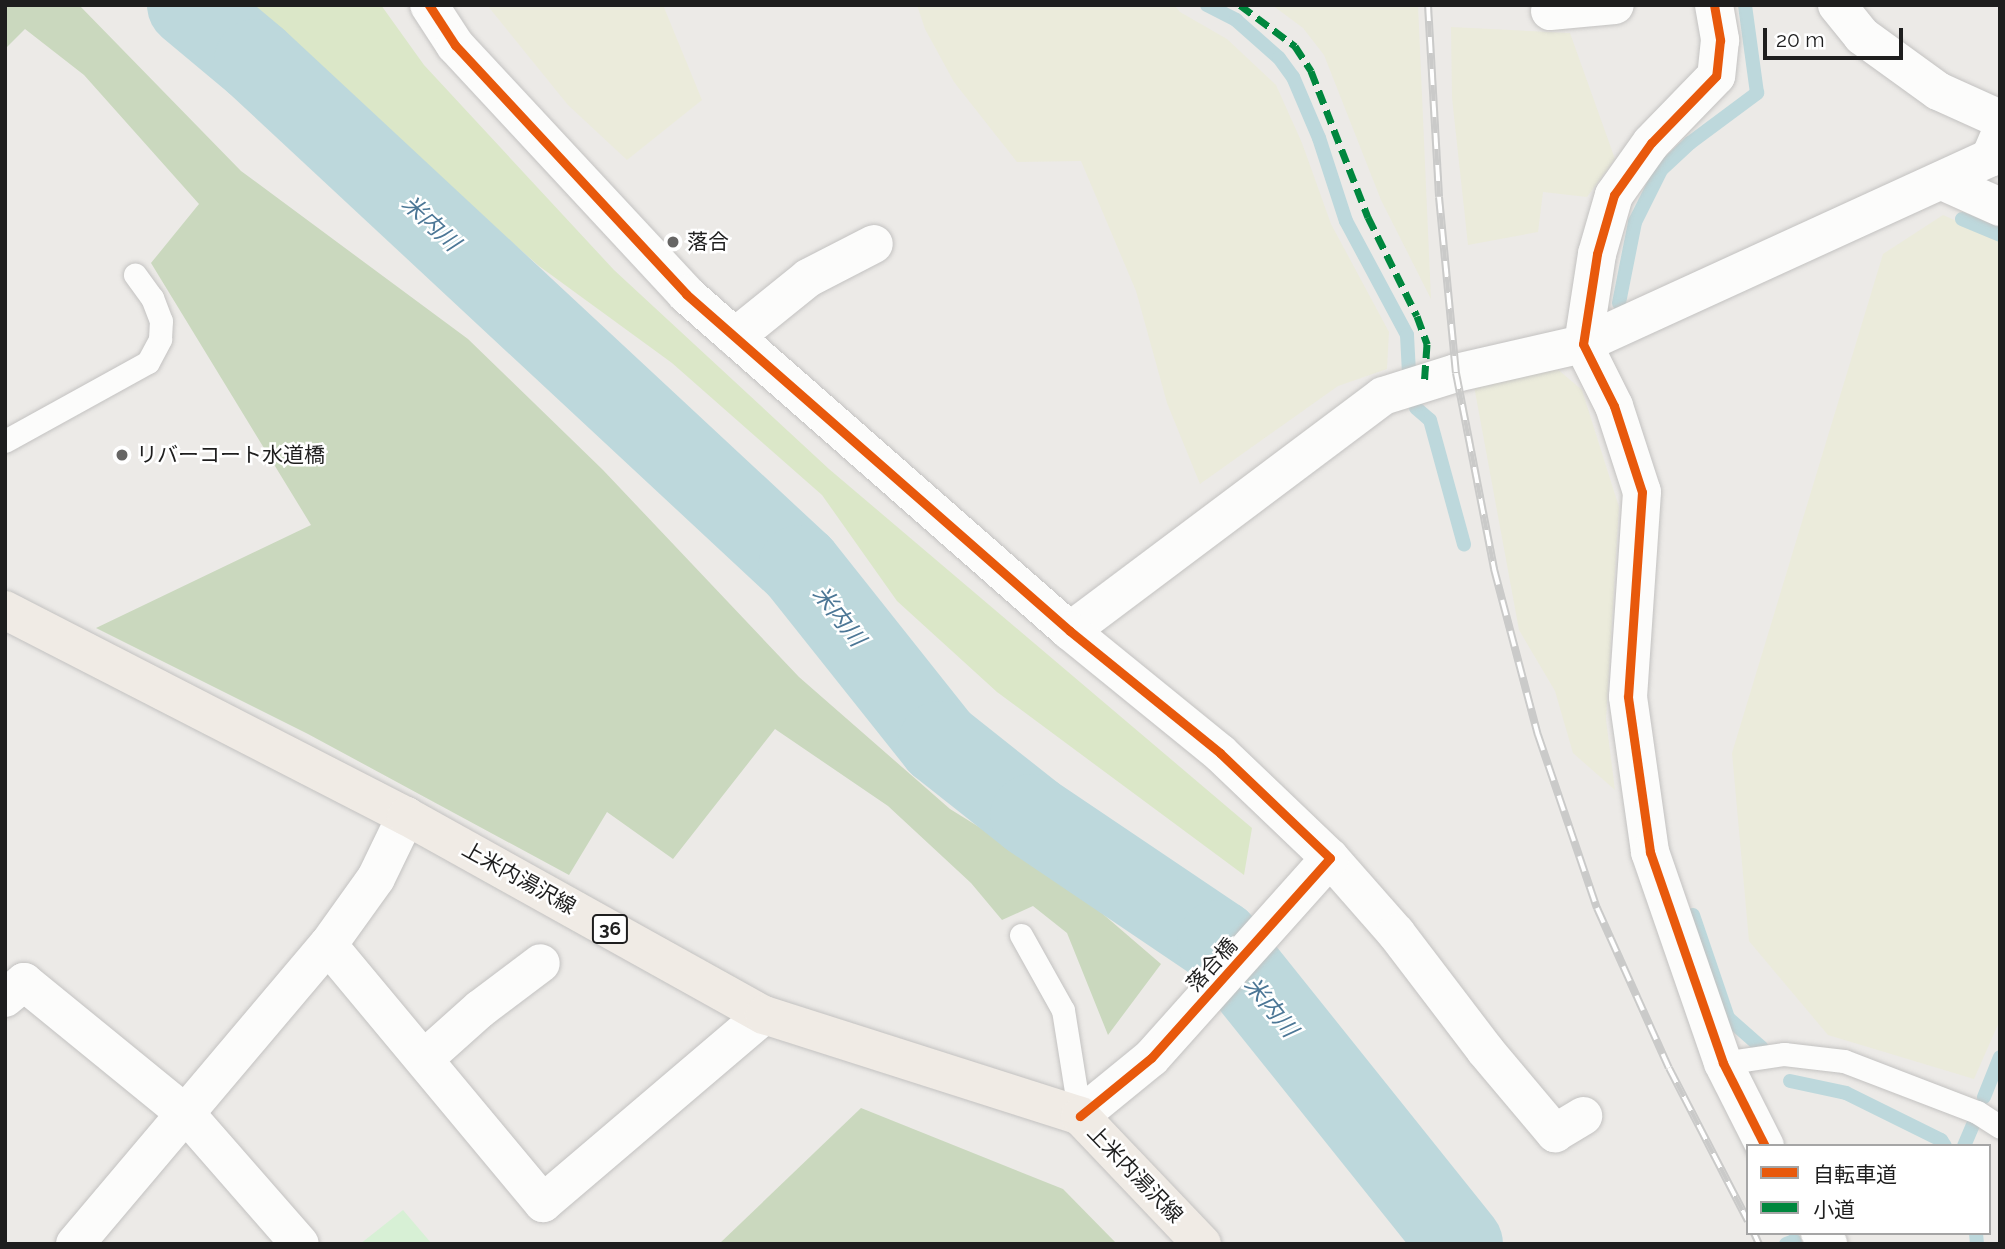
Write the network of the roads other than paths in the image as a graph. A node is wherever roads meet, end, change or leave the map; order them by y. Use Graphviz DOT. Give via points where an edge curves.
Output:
graph roads {
  1 [pos="429,5"];
  2 [pos="1615,5"];
  3 [pos="1714,5"];
  4 [pos="1837,5"];
  5 [pos="1550,10"];
  6 [pos="2000,118"];
  7 [pos="2000,135"];
  8 [pos="1942,181"];
  9 [pos="2000,207"];
  10 [pos="874,244"];
  11 [pos="135,275"];
  12 [pos="735,337"];
  13 [pos="1583,344"];
  14 [pos="5,441"];
  15 [pos="5,610"];
  16 [pos="1070,631"];
  17 [pos="406,816"];
  18 [pos="1330,858"];
  19 [pos="1021,935"];
  20 [pos="328,945"];
  21 [pos="541,963"];
  22 [pos="5,998"];
  23 [pos="764,1015"];
  24 [pos="424,1059"];
  25 [pos="1723,1063"];
  26 [pos="187,1115"];
  27 [pos="1080,1116"];
  28 [pos="1583,1116"];
  29 [pos="2000,1126"];
  30 [pos="1764,1144"];
  31 [pos="75,1244"];
  32 [pos="300,1244"];
  33 [pos="1202,1244"];
  1 -- 12 [label="street" via="464,55 686,294"];
  2 -- 5 [label="street"];
  3 -- 13 [label="street" via="1720,40 1716,76 1651,142 1615,195 1597,254"];
  4 -- 6 [label="street" via="1862,36 1938,91"];
  7 -- 8 [label="street" via="1990,158"];
  8 -- 9 [label="street"];
  8 -- 13 [label="street"];
  10 -- 12 [label="street" via="808,278"];
  11 -- 14 [label="lane" via="161,321 160,339 148,362"];
  12 -- 16 [label="street"];
  13 -- 16 [label="street" via="1456,373 1383,396"];
  13 -- 25 [label="street" via="1614,407 1642,492 1628,698 1650,852"];
  15 -- 17 [label="main road, 上米内湯沢線 / 36"];
  16 -- 18 [label="street" via="1220,753"];
  17 -- 20 [label="street" via="376,878"];
  17 -- 23 [label="main road, 上米内湯沢線 / 36"];
  18 -- 27 [label="street, 落合橋" via="1151,1058"];
  18 -- 28 [label="street" via="1396,933 1555,1133"];
  19 -- 27 [label="lane" via="1063,1010"];
  20 -- 24 [label="street"];
  20 -- 26 [label="street"];
  21 -- 24 [label="street"];
  22 -- 26 [label="street" via="24,982"];
  23 -- 24 [label="street" via="543,1203"];
  23 -- 27 [label="main road, 上米内湯沢線 / 36"];
  25 -- 29 [label="lane" via="1784,1054 1844,1061 1977,1112"];
  25 -- 30 [label="street"];
  26 -- 31 [label="street"];
  26 -- 32 [label="street"];
  27 -- 33 [label="main road, 上米内湯沢線 / 36"];
}
